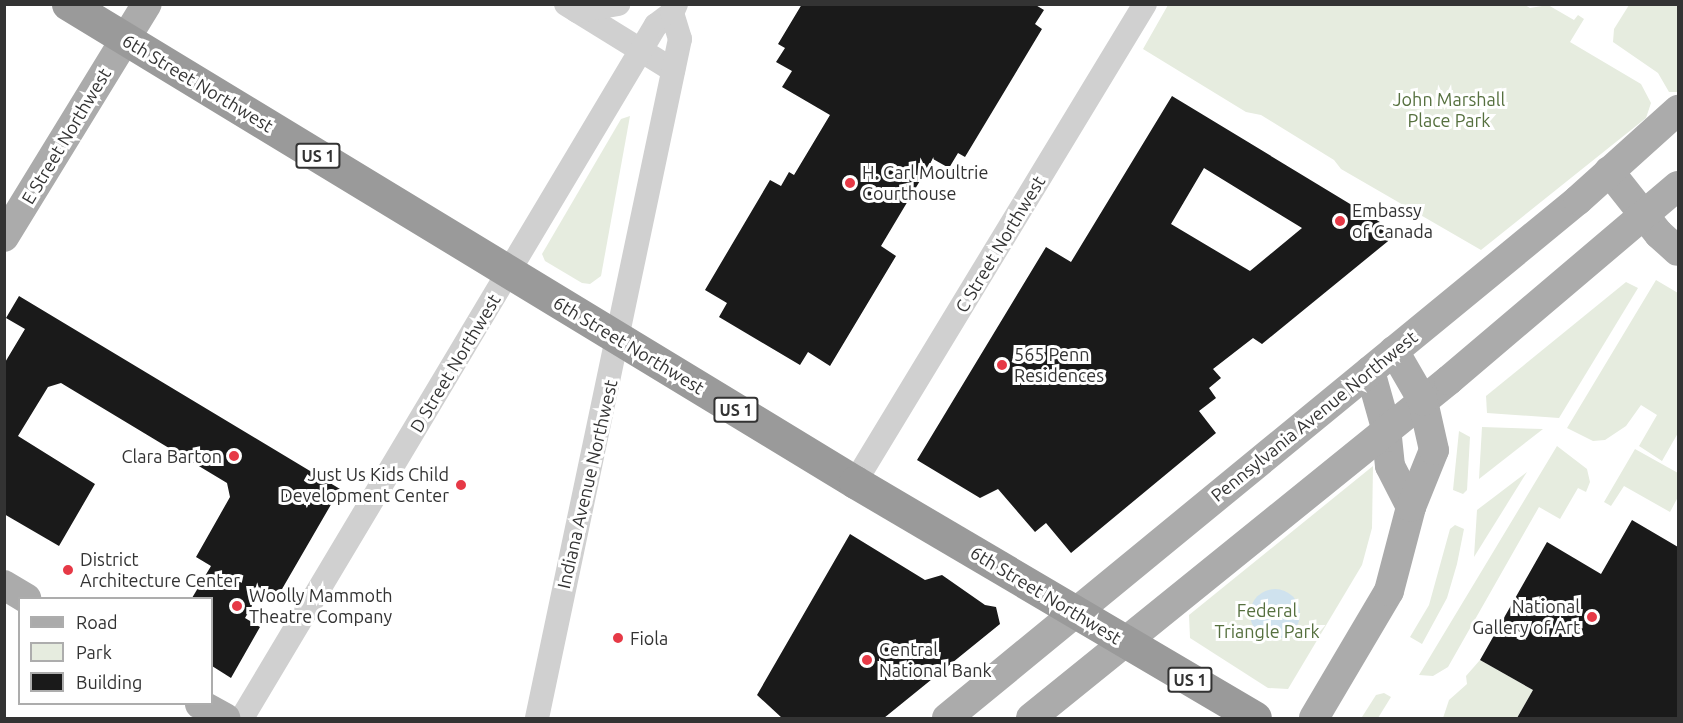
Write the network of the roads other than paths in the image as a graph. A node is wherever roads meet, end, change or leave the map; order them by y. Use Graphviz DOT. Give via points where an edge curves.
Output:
graph roads {
  1 [pos="68,4"];
  2 [pos="147,4"];
  3 [pos="618,4"];
  4 [pos="1145,4"];
  5 [pos="571,8"];
  6 [pos="674,9"];
  7 [pos="126,39"];
  8 [pos="641,51"];
  9 [pos="673,70"];
  10 [pos="1678,110"];
  11 [pos="1609,171"];
  12 [pos="1678,186"];
  13 [pos="1645,217"];
  14 [pos="4,237"];
  15 [pos="1678,251"];
  16 [pos="509,273"];
  17 [pos="618,338"];
  18 [pos="1394,351"];
  19 [pos="1370,370"];
  20 [pos="1422,401"];
  21 [pos="1386,428"];
  22 [pos="855,482"];
  23 [pos="1411,507"];
  24 [pos="4,585"];
  25 [pos="24,597"];
  26 [pos="1076,613"];
  27 [pos="1125,642"];
  28 [pos="202,705"];
  29 [pos="225,718"];
  30 [pos="242,718"];
  31 [pos="537,718"];
  32 [pos="947,718"];
  33 [pos="1031,718"];
  34 [pos="1255,718"];
  35 [pos="1314,718"];
  1 -- 7 [label="highway, 6th Street Northwest / US 1"];
  2 -- 7 [label="main road, E Street Northwest"];
  3 -- 5 [label="street"];
  4 -- 22 [label="street, C Street Northwest"];
  5 -- 8 [label="street"];
  6 -- 8 [label="street, D Street Northwest" via="656,25"];
  6 -- 9 [label="street, Indiana Avenue Northwest" via="680,39"];
  7 -- 14 [label="main road, E Street Northwest"];
  7 -- 16 [label="highway, 6th Street Northwest / US 1"];
  8 -- 9 [label="street"];
  8 -- 16 [label="street, D Street Northwest"];
  9 -- 17 [label="street, Indiana Avenue Northwest"];
  10 -- 11 [label="main road, Pennsylvania Avenue Northwest"];
  11 -- 13 [label="main road"];
  11 -- 18 [label="main road, Pennsylvania Avenue Northwest"];
  12 -- 13 [label="main road"];
  13 -- 15 [label="main road"];
  13 -- 20 [label="main road"];
  16 -- 17 [label="highway, 6th Street Northwest / US 1"];
  16 -- 30 [label="street, D Street Northwest"];
  17 -- 22 [label="highway, 6th Street Northwest / US 1"];
  17 -- 31 [label="street, Indiana Avenue Northwest"];
  18 -- 19 [label="main road, Pennsylvania Avenue Northwest"];
  18 -- 20 [label="main road"];
  19 -- 21 [label="main road"];
  19 -- 26 [label="main road, Pennsylvania Avenue Northwest"];
  20 -- 21 [label="main road"];
  20 -- 23 [label="main road" via="1434,450"];
  21 -- 23 [label="main road" via="1390,466"];
  21 -- 27 [label="main road"];
  22 -- 26 [label="highway, 6th Street Northwest / US 1"];
  23 -- 35 [label="main road" via="1389,591"];
  24 -- 25 [label="main road"];
  26 -- 27 [label="highway, 6th Street Northwest / US 1"];
  26 -- 32 [label="main road, Pennsylvania Avenue Northwest"];
  27 -- 33 [label="main road"];
  27 -- 34 [label="highway, 6th Street Northwest / US 1"];
  28 -- 29 [label="main road"];
}
